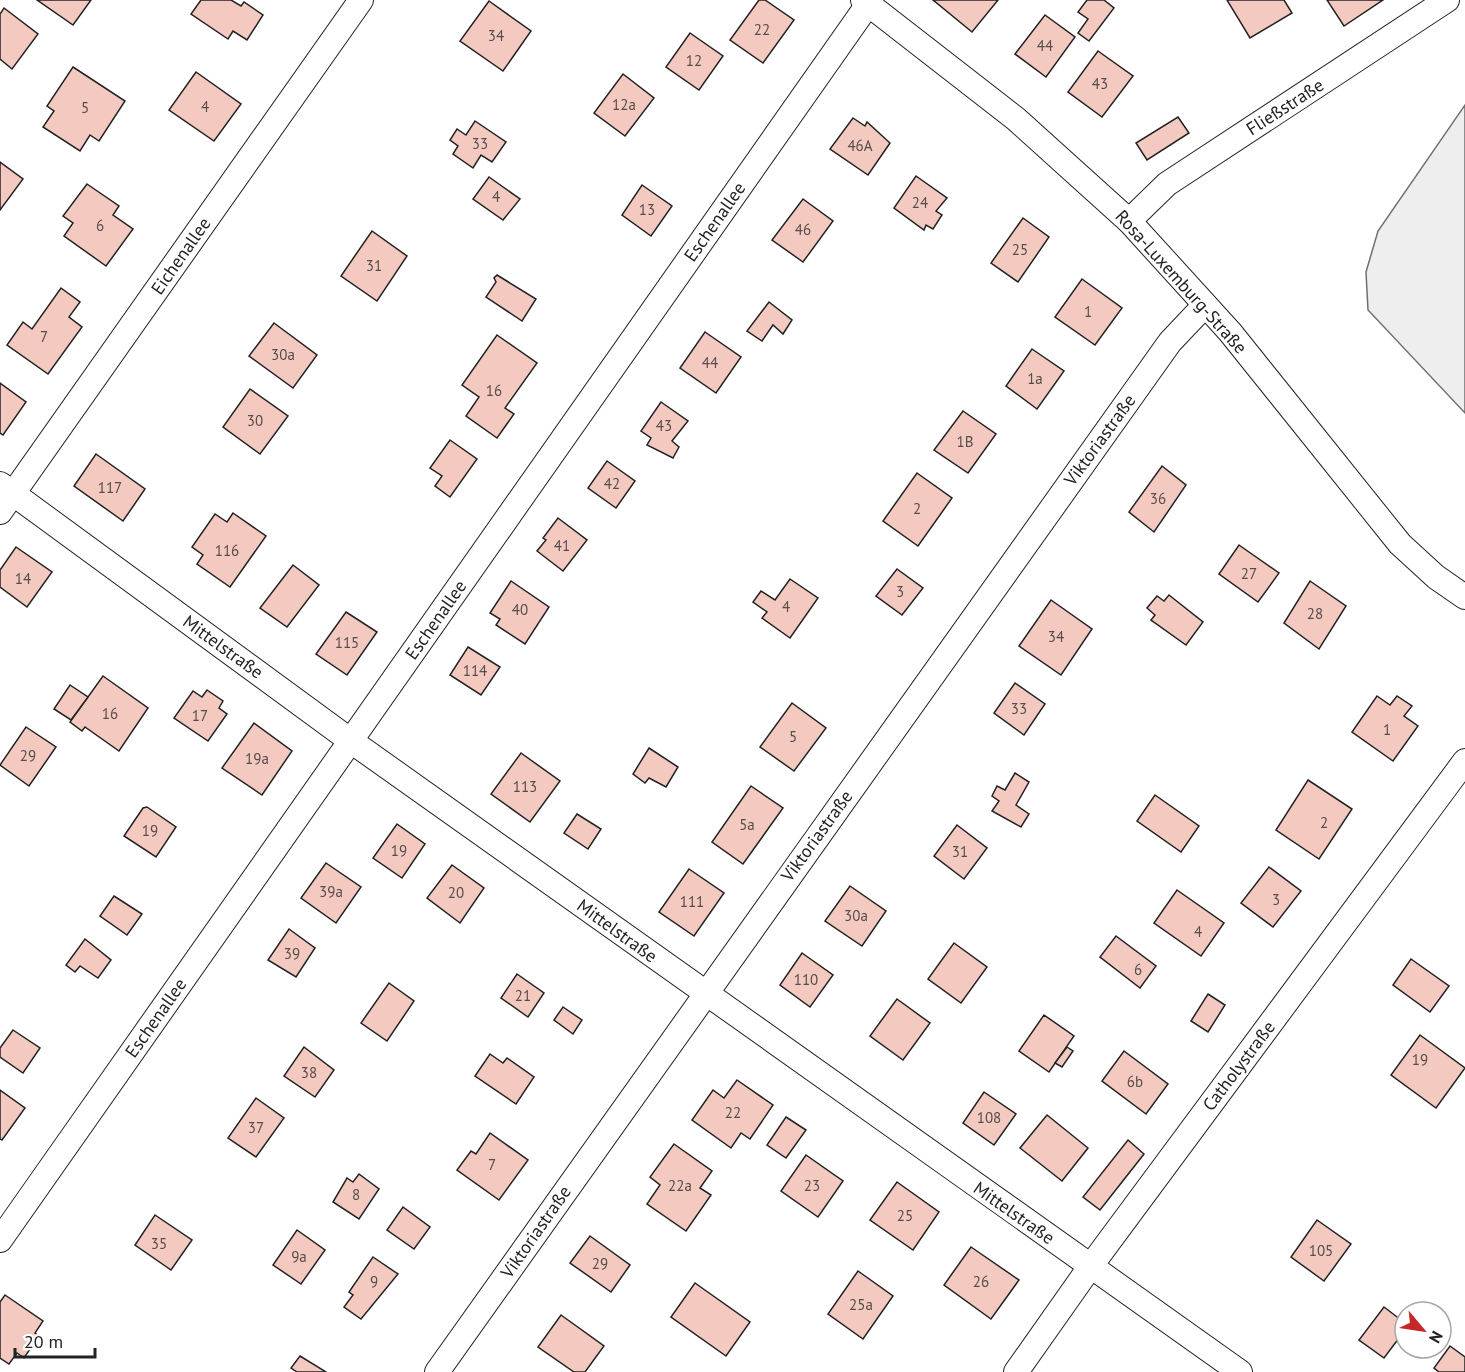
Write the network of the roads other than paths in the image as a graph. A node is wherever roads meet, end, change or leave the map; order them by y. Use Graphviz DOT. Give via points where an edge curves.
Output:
graph roads {
  1 [pos="361,0"];
  2 [pos="1447,0"];
  3 [pos="868,1"];
  4 [pos="1129,221"];
  5 [pos="1205,305"];
  6 [pos="4,497"];
  7 [pos="1465,597"];
  8 [pos="351,741"];
  9 [pos="1465,761"];
  10 [pos="705,994"];
  11 [pos="0,1240"];
  12 [pos="1090,1267"];
  13 [pos="437,1372"];
  14 [pos="1016,1372"];
  15 [pos="1240,1372"];
  1 -- 6 [label="street, Eichenallee"];
  2 -- 4 [label="street, Fließstraße" via="1167,184"];
  3 -- 4 [label="street, Rosa-Luxemburg-Straße" via="1016,119"];
  3 -- 8 [label="street, Eschenallee"];
  4 -- 5 [label="street, Rosa-Luxemburg-Straße"];
  5 -- 7 [label="street, Rosa-Luxemburg-Straße" via="1400,544 1436,578"];
  5 -- 10 [label="street, Viktoriastraße" via="1170,342"];
  6 -- 8 [label="street, Mittelstraße"];
  8 -- 10 [label="street, Mittelstraße"];
  8 -- 11 [label="street, Eschenallee"];
  9 -- 12 [label="street, Catholystraße"];
  10 -- 12 [label="street, Mittelstraße"];
  10 -- 13 [label="street, Viktoriastraße"];
  12 -- 14 [label="street, Catholystraße"];
  12 -- 15 [label="street, Mittelstraße"];
}
